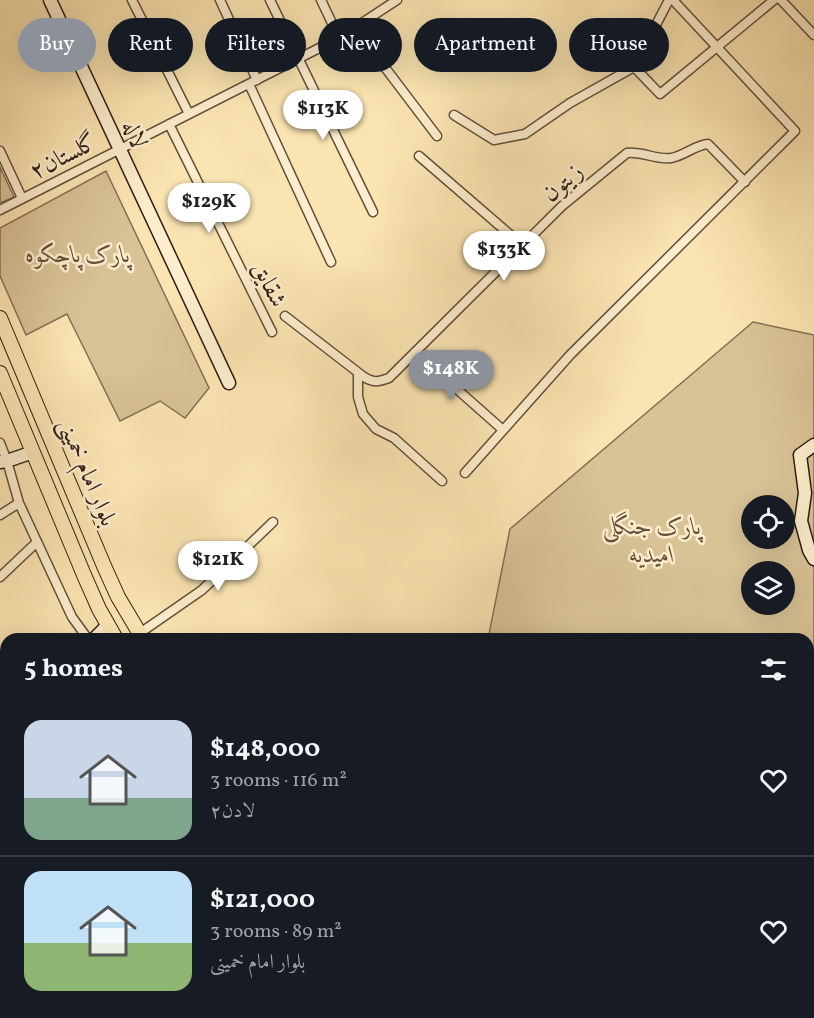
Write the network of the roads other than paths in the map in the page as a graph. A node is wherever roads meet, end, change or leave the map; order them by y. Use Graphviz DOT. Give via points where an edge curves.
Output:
graph roads {
  1 [pos="50,0"];
  2 [pos="132,0"];
  3 [pos="220,0"];
  4 [pos="270,0"];
  5 [pos="321,0"];
  6 [pos="397,0"];
  7 [pos="671,0"];
  8 [pos="774,0"];
  9 [pos="781,0"];
  10 [pos="279,18"];
  11 [pos="330,18"];
  12 [pos="370,18"];
  13 [pos="661,18"];
  14 [pos="814,35"];
  15 [pos="717,48"];
  16 [pos="273,72"];
  17 [pos="304,72"];
  18 [pos="388,72"];
  19 [pos="625,72"];
  20 [pos="639,72"];
  21 [pos="253,82"];
  22 [pos="189,114"];
  23 [pos="454,115"];
  24 [pos="169,124"];
  25 [pos="437,136"];
  26 [pos="120,150"];
  27 [pos="0,151"];
  28 [pos="419,156"];
  29 [pos="745,182"];
  30 [pos="22,198"];
  31 [pos="0,210"];
  32 [pos="372,212"];
  33 [pos="522,245"];
  34 [pos="331,262"];
  35 [pos="285,316"];
  36 [pos="0,318"];
  37 [pos="272,332"];
  38 [pos="415,352"];
  39 [pos="0,373"];
  40 [pos="358,373"];
  41 [pos="229,383"];
  42 [pos="503,430"];
  43 [pos="0,443"];
  44 [pos="52,444"];
  45 [pos="814,445"];
  46 [pos="33,452"];
  47 [pos="4,462"];
  48 [pos="465,473"];
  49 [pos="442,481"];
  50 [pos="19,503"];
  51 [pos="0,515"];
  52 [pos="273,522"];
  53 [pos="38,542"];
  54 [pos="814,559"];
  55 [pos="0,577"];
  56 [pos="108,625"];
  57 [pos="84,633"];
  58 [pos="100,633"];
  59 [pos="113,633"];
  60 [pos="140,633"];
  61 [pos="146,633"];
  1 -- 26 [label="street, لاله"];
  2 -- 22 [label="street"];
  3 -- 21 [label="street"];
  4 -- 10 [label="street"];
  5 -- 11 [label="street"];
  6 -- 12 [label="street, گلستان۲"];
  7 -- 13 [label="street"];
  7 -- 15 [label="street"];
  8 -- 15 [label="street"];
  9 -- 14 [label="street"];
  15 -- 20 [label="street" via="660,94"];
  15 -- 29 [label="street" via="795,131"];
  16 -- 21 [label="street, گلستان۲"];
  17 -- 32 [label="street"];
  18 -- 25 [label="street"];
  19 -- 23 [label="street" via="525,134 494,140"];
  21 -- 22 [label="street, گلستان۲"];
  21 -- 34 [label="street"];
  22 -- 24 [label="street, گلستان۲"];
  24 -- 26 [label="street, گلستان۲"];
  24 -- 37 [label="street, شقایق"];
  26 -- 30 [label="street, گلستان۲"];
  26 -- 41 [label="street, لاله"];
  27 -- 30 [label="street"];
  28 -- 33 [label="street"];
  29 -- 33 [label="street, زیتون" via="708,144 671,158 627,153"];
  29 -- 42 [label="street" via="570,355"];
  30 -- 31 [label="street, گلستان۲"];
  33 -- 38 [label="street, زیتون"];
  35 -- 40 [label="street, زیتون"];
  36 -- 44 [label="main road, بلوار امام خمینی"];
  38 -- 40 [label="street, زیتون" via="389,378 371,381"];
  38 -- 42 [label="street"];
  39 -- 46 [label="main road, بلوار امام خمینی"];
  40 -- 49 [label="street" via="363,414 376,429 394,438"];
  42 -- 48 [label="street"];
  43 -- 47 [label="street"];
  44 -- 46 [label="main road"];
  44 -- 60 [label="main road, بلوار امام خمینی" via="118,597"];
  45 -- 54 [label="street" via="800,455 805,493 801,521"];
  46 -- 47 [label="street"];
  46 -- 56 [label="main road, بلوار امام خمینی"];
  47 -- 50 [label="street"];
  50 -- 51 [label="street"];
  50 -- 53 [label="street"];
  52 -- 61 [label="street" via="202,590"];
  53 -- 55 [label="street"];
  53 -- 57 [label="street" via="72,617"];
  56 -- 58 [label="street"];
  56 -- 59 [label="main road, بلوار امام خمینی"];
}
